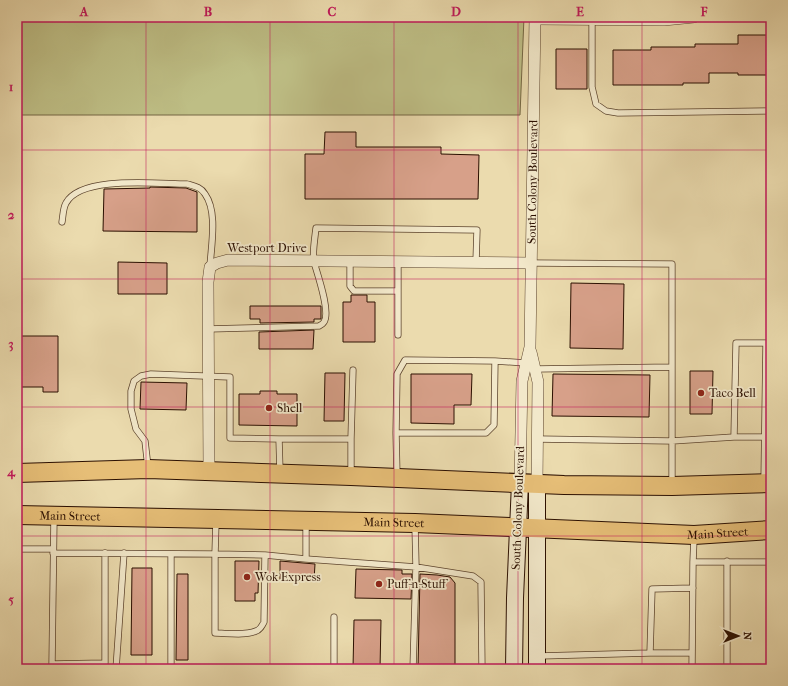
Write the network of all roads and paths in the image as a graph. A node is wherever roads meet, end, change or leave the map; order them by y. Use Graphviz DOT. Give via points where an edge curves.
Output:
graph roads {
  1 [pos="694,17"];
  2 [pos="535,18"];
  3 [pos="592,18"];
  4 [pos="771,112"];
  5 [pos="62,222"];
  6 [pos="314,261"];
  7 [pos="350,261"];
  8 [pos="398,262"];
  9 [pos="476,262"];
  10 [pos="531,263"];
  11 [pos="210,267"];
  12 [pos="398,291"];
  13 [pos="208,329"];
  14 [pos="398,335"];
  15 [pos="495,361"];
  16 [pos="531,366"];
  17 [pos="672,367"];
  18 [pos="353,370"];
  19 [pos="209,376"];
  20 [pos="396,433"];
  21 [pos="734,437"];
  22 [pos="279,439"];
  23 [pos="352,439"];
  24 [pos="537,439"];
  25 [pos="672,441"];
  26 [pos="767,441"];
  27 [pos="148,470"];
  28 [pos="209,471"];
  29 [pos="17,473"];
  30 [pos="280,474"];
  31 [pos="351,476"];
  32 [pos="398,478"];
  33 [pos="767,483"];
  34 [pos="528,484"];
  35 [pos="672,486"];
  36 [pos="17,515"];
  37 [pos="54,515"];
  38 [pos="217,519"];
  39 [pos="306,520"];
  40 [pos="415,523"];
  41 [pos="518,527"];
  42 [pos="537,528"];
  43 [pos="771,530"];
  44 [pos="694,535"];
  45 [pos="17,549"];
  46 [pos="53,551"];
  47 [pos="105,553"];
  48 [pos="124,553"];
  49 [pos="171,554"];
  50 [pos="215,554"];
  51 [pos="265,554"];
  52 [pos="306,558"];
  53 [pos="727,561"];
  54 [pos="692,562"];
  55 [pos="771,562"];
  56 [pos="416,567"];
  57 [pos="692,588"];
  58 [pos="771,608"];
  59 [pos="334,616"];
  60 [pos="650,653"];
  61 [pos="692,653"];
  62 [pos="537,662"];
  63 [pos="116,669"];
  64 [pos="171,669"];
  65 [pos="334,669"];
  66 [pos="413,669"];
  67 [pos="482,669"];
  68 [pos="514,669"];
  69 [pos="692,669"];
  70 [pos="726,669"];
  71 [pos="770,669"];
  1 -- 3 [label="street" via="664,20"];
  2 -- 3 [label="street"];
  2 -- 10 [label="street, South Colony Boulevard"];
  3 -- 4 [label="lane" via="592,87 596,104 606,111"];
  5 -- 11 [label="lane" via="66,204 77,192 92,186 115,183 187,184 197,187 205,193 211,209 213,230"];
  6 -- 7 [label="street, Westport Drive"];
  6 -- 9 [label="lane" via="316,228 477,230"];
  6 -- 11 [label="street, Westport Drive" via="228,260"];
  6 -- 13 [label="lane" via="322,291 326,318 324,323 319,326"];
  7 -- 8 [label="street, Westport Drive"];
  7 -- 12 [label="lane" via="350,286 354,291"];
  8 -- 9 [label="street, Westport Drive"];
  8 -- 12 [label="lane"];
  9 -- 10 [label="street, Westport Drive"];
  10 -- 16 [label="street, South Colony Boulevard"];
  10 -- 17 [label="lane" via="672,264"];
  11 -- 13 [label="street"];
  12 -- 14 [label="lane"];
  13 -- 19 [label="street"];
  15 -- 16 [label="lane"];
  15 -- 20 [label="lane" via="405,360 397,374"];
  15 -- 20 [label="lane" via="494,425 486,433"];
  16 -- 17 [label="lane"];
  16 -- 24 [label="street, South Colony Boulevard" via="538,382"];
  16 -- 34 [label="street, South Colony Boulevard" via="522,381"];
  17 -- 25 [label="lane"];
  18 -- 23 [label="lane"];
  19 -- 22 [label="lane" via="230,377 230,438"];
  19 -- 27 [label="lane" via="151,374 134,381 131,409 136,429 145,441"];
  19 -- 28 [label="street"];
  20 -- 32 [label="lane"];
  21 -- 25 [label="lane"];
  21 -- 26 [label="lane"];
  21 -- 26 [label="lane" via="736,343 766,343"];
  22 -- 23 [label="lane"];
  22 -- 30 [label="lane"];
  23 -- 31 [label="lane"];
  24 -- 25 [label="lane"];
  24 -- 34 [label="street, South Colony Boulevard"];
  25 -- 35 [label="lane"];
  26 -- 33 [label="lane"];
  27 -- 28 [label="main road"];
  27 -- 29 [label="main road"];
  28 -- 30 [label="main road"];
  30 -- 31 [label="main road"];
  31 -- 32 [label="main road"];
  32 -- 34 [label="main road"];
  33 -- 35 [label="main road"];
  34 -- 35 [label="main road"];
  34 -- 41 [label="main road, South Colony Boulevard"];
  34 -- 42 [label="main road, South Colony Boulevard"];
  36 -- 37 [label="main road, Main Street"];
  37 -- 38 [label="main road, Main Street"];
  37 -- 46 [label="lane"];
  38 -- 39 [label="main road, Main Street"];
  38 -- 50 [label="lane"];
  39 -- 40 [label="main road, Main Street"];
  39 -- 52 [label="lane"];
  40 -- 41 [label="main road, Main Street"];
  40 -- 56 [label="lane"];
  41 -- 42 [label="main road, Main Street"];
  41 -- 68 [label="main road, South Colony Boulevard"];
  42 -- 44 [label="main road, Main Street"];
  42 -- 62 [label="main road, South Colony Boulevard"];
  43 -- 44 [label="main road, Main Street"];
  44 -- 54 [label="lane"];
  45 -- 46 [label="lane"];
  46 -- 47 [label="lane"];
  46 -- 47 [label="lane" via="52,664 105,663"];
  47 -- 48 [label="lane"];
  48 -- 49 [label="lane"];
  48 -- 63 [label="lane"];
  49 -- 50 [label="lane"];
  49 -- 64 [label="lane"];
  50 -- 51 [label="lane"];
  50 -- 51 [label="lane" via="215,633 251,633 262,626"];
  51 -- 52 [label="lane"];
  52 -- 56 [label="lane"];
  53 -- 54 [label="lane"];
  53 -- 55 [label="lane"];
  53 -- 70 [label="lane"];
  54 -- 57 [label="lane"];
  56 -- 66 [label="lane"];
  56 -- 67 [label="lane" via="473,576 481,582"];
  57 -- 60 [label="lane" via="652,589"];
  57 -- 61 [label="lane"];
  58 -- 71 [label="lane"];
  59 -- 65 [label="lane"];
  60 -- 61 [label="lane"];
  60 -- 62 [label="lane"];
  61 -- 69 [label="lane"];
}
